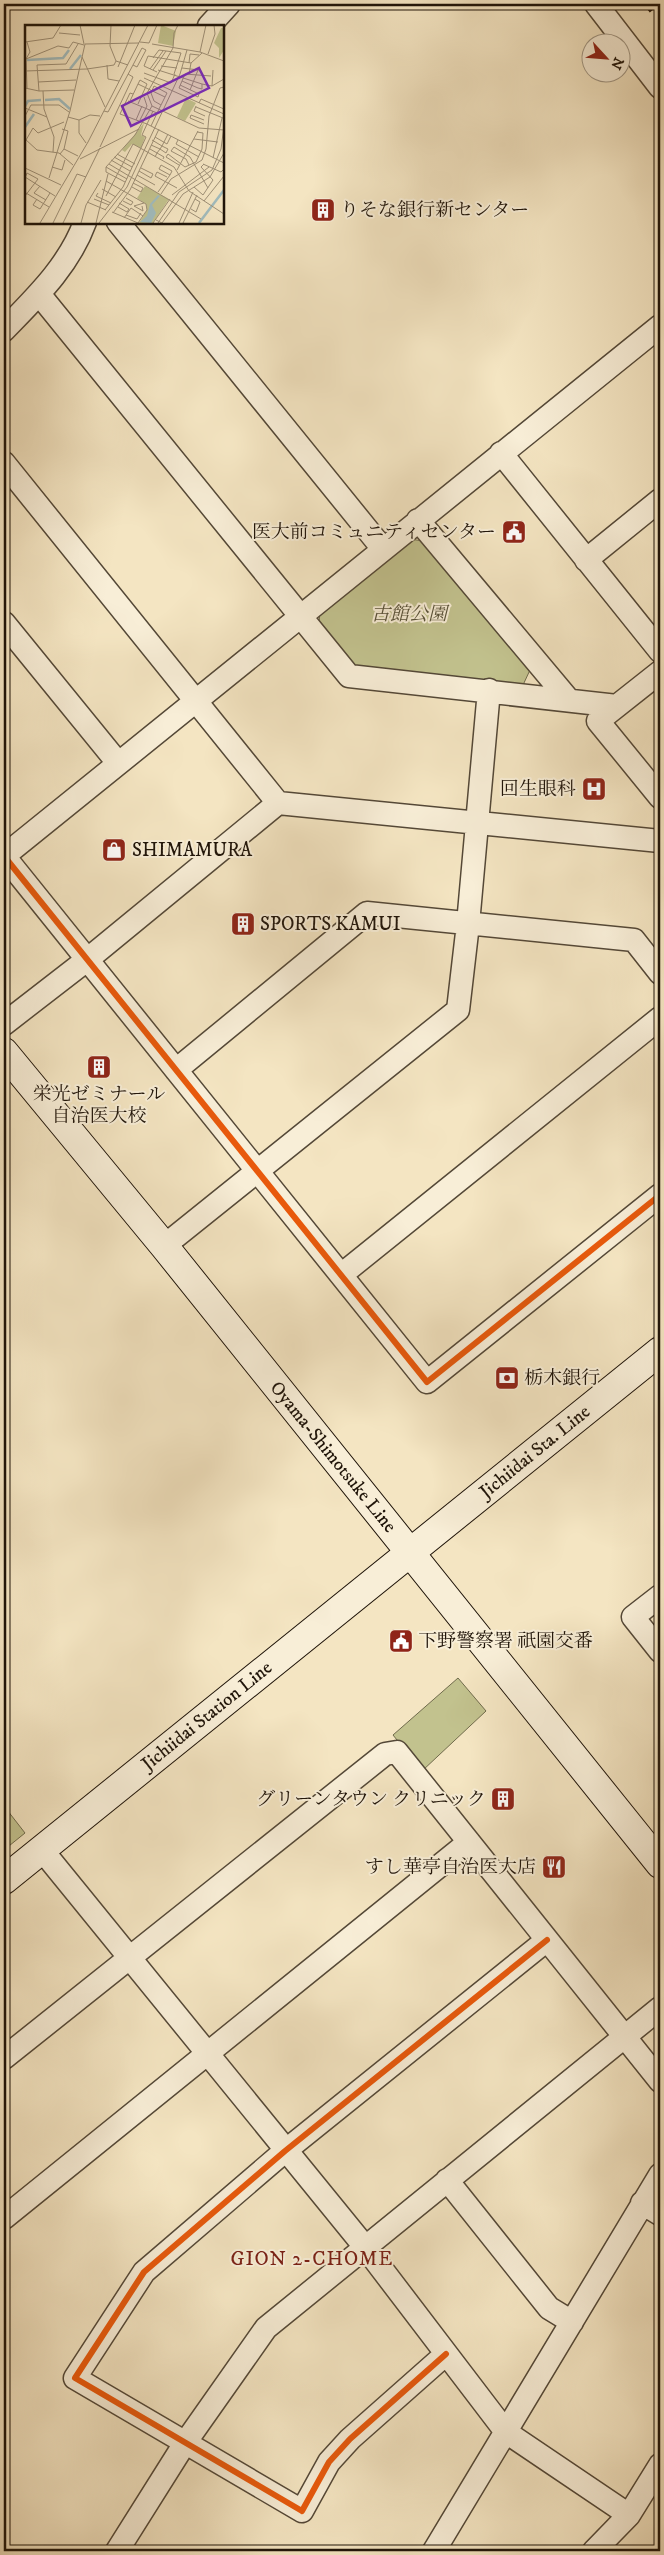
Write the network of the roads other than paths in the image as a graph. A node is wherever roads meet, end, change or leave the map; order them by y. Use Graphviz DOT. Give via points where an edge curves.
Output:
graph roads {
  1 [pos="229,4"];
  2 [pos="596,4"];
  3 [pos="211,25"];
  4 [pos="660,87"];
  5 [pos="84,224"];
  6 [pos="120,224"];
  7 [pos="39,294"];
  8 [pos="660,326"];
  9 [pos="4,330"];
  10 [pos="501,453"];
  11 [pos="4,463"];
  12 [pos="660,500"];
  13 [pos="418,520"];
  14 [pos="383,549"];
  15 [pos="586,560"];
  16 [pos="299,616"];
  17 [pos="4,623"];
  18 [pos="660,651"];
  19 [pos="660,672"];
  20 [pos="489,690"];
  21 [pos="568,699"];
  22 [pos="195,700"];
  23 [pos="617,706"];
  24 [pos="118,763"];
  25 [pos="660,796"];
  26 [pos="278,803"];
  27 [pos="476,823"];
  28 [pos="660,841"];
  29 [pos="4,856"];
  30 [pos="468,924"];
  31 [pos="88,959"];
  32 [pos="660,973"];
  33 [pos="660,1018"];
  34 [pos="4,1024"];
  35 [pos="4,1052"];
  36 [pos="176,1070"];
  37 [pos="259,1172"];
  38 [pos="660,1195"];
  39 [pos="164,1246"];
  40 [pos="341,1275"];
  41 [pos="660,1351"];
  42 [pos="410,1553"];
  43 [pos="660,1596"];
  44 [pos="660,1650"];
  45 [pos="469,1842"];
  46 [pos="42,1850"];
  47 [pos="660,1864"];
  48 [pos="4,1880"];
  49 [pos="547,1940"];
  50 [pos="128,1957"];
  51 [pos="660,2008"];
  52 [pos="625,2037"];
  53 [pos="207,2055"];
  54 [pos="4,2058"];
  55 [pos="660,2081"];
  56 [pos="285,2151"];
  57 [pos="660,2175"];
  58 [pos="447,2180"];
  59 [pos="651,2209"];
  60 [pos="4,2218"];
  61 [pos="365,2247"];
  62 [pos="572,2322"];
  63 [pos="446,2354"];
  64 [pos="506,2432"];
  65 [pos="185,2443"];
  66 [pos="660,2466"];
  67 [pos="629,2515"];
  68 [pos="117,2551"];
  69 [pos="434,2551"];
  70 [pos="594,2551"];
  1 -- 3 [label="street"];
  2 -- 4 [label="street"];
  5 -- 7 [label="street" via="71,253"];
  6 -- 14 [label="street"];
  7 -- 9 [label="street"];
  7 -- 16 [label="street"];
  8 -- 10 [label="street"];
  10 -- 13 [label="street"];
  10 -- 15 [label="street"];
  11 -- 22 [label="street"];
  12 -- 15 [label="street"];
  13 -- 14 [label="street"];
  13 -- 21 [label="street"];
  14 -- 16 [label="street"];
  15 -- 18 [label="street"];
  16 -- 20 [label="street" via="348,676"];
  16 -- 22 [label="street"];
  17 -- 24 [label="street"];
  19 -- 23 [label="street"];
  20 -- 21 [label="street"];
  20 -- 27 [label="street"];
  21 -- 23 [label="street"];
  22 -- 24 [label="street"];
  22 -- 26 [label="street"];
  23 -- 25 [label="street" via="598,720"];
  24 -- 29 [label="street"];
  26 -- 27 [label="street"];
  26 -- 31 [label="street"];
  27 -- 28 [label="street"];
  27 -- 30 [label="street"];
  29 -- 31 [label="street"];
  30 -- 32 [label="street" via="634,940"];
  30 -- 36 [label="street" via="367,913"];
  30 -- 37 [label="street" via="458,1010"];
  31 -- 34 [label="street"];
  31 -- 36 [label="street"];
  33 -- 40 [label="street"];
  35 -- 39 [label="main road, Oyama-Shimotsuke Line"];
  36 -- 37 [label="street"];
  37 -- 39 [label="street"];
  37 -- 40 [label="street"];
  38 -- 40 [label="street" via="427,1382"];
  39 -- 42 [label="main road, Oyama-Shimotsuke Line"];
  41 -- 42 [label="main road, Jichiidai Sta. Line"];
  42 -- 46 [label="main road, Jichiidai Station Line"];
  42 -- 47 [label="main road, Oyama-Shimotsuke Line"];
  43 -- 44 [label="street" via="633,1618"];
  45 -- 49 [label="street"];
  45 -- 50 [label="street" via="397,1752 385,1754"];
  45 -- 53 [label="street"];
  46 -- 48 [label="main road, Jichiidai Station Line"];
  46 -- 50 [label="street"];
  49 -- 52 [label="street"];
  49 -- 56 [label="street"];
  50 -- 53 [label="street"];
  50 -- 54 [label="street"];
  51 -- 52 [label="street"];
  52 -- 55 [label="street"];
  52 -- 58 [label="street"];
  53 -- 56 [label="street"];
  53 -- 60 [label="street"];
  56 -- 61 [label="street"];
  56 -- 65 [label="street" via="144,2272 75,2378"];
  57 -- 59 [label="street"];
  58 -- 61 [label="street"];
  58 -- 62 [label="street" via="549,2308"];
  59 -- 62 [label="street"];
  61 -- 63 [label="street"];
  61 -- 65 [label="street" via="266,2328"];
  62 -- 64 [label="street"];
  63 -- 64 [label="street"];
  63 -- 65 [label="street" via="350,2439 329,2462 302,2511"];
  64 -- 67 [label="street"];
  64 -- 69 [label="street"];
  65 -- 68 [label="street"];
  66 -- 67 [label="street"];
  67 -- 70 [label="street"];
}
